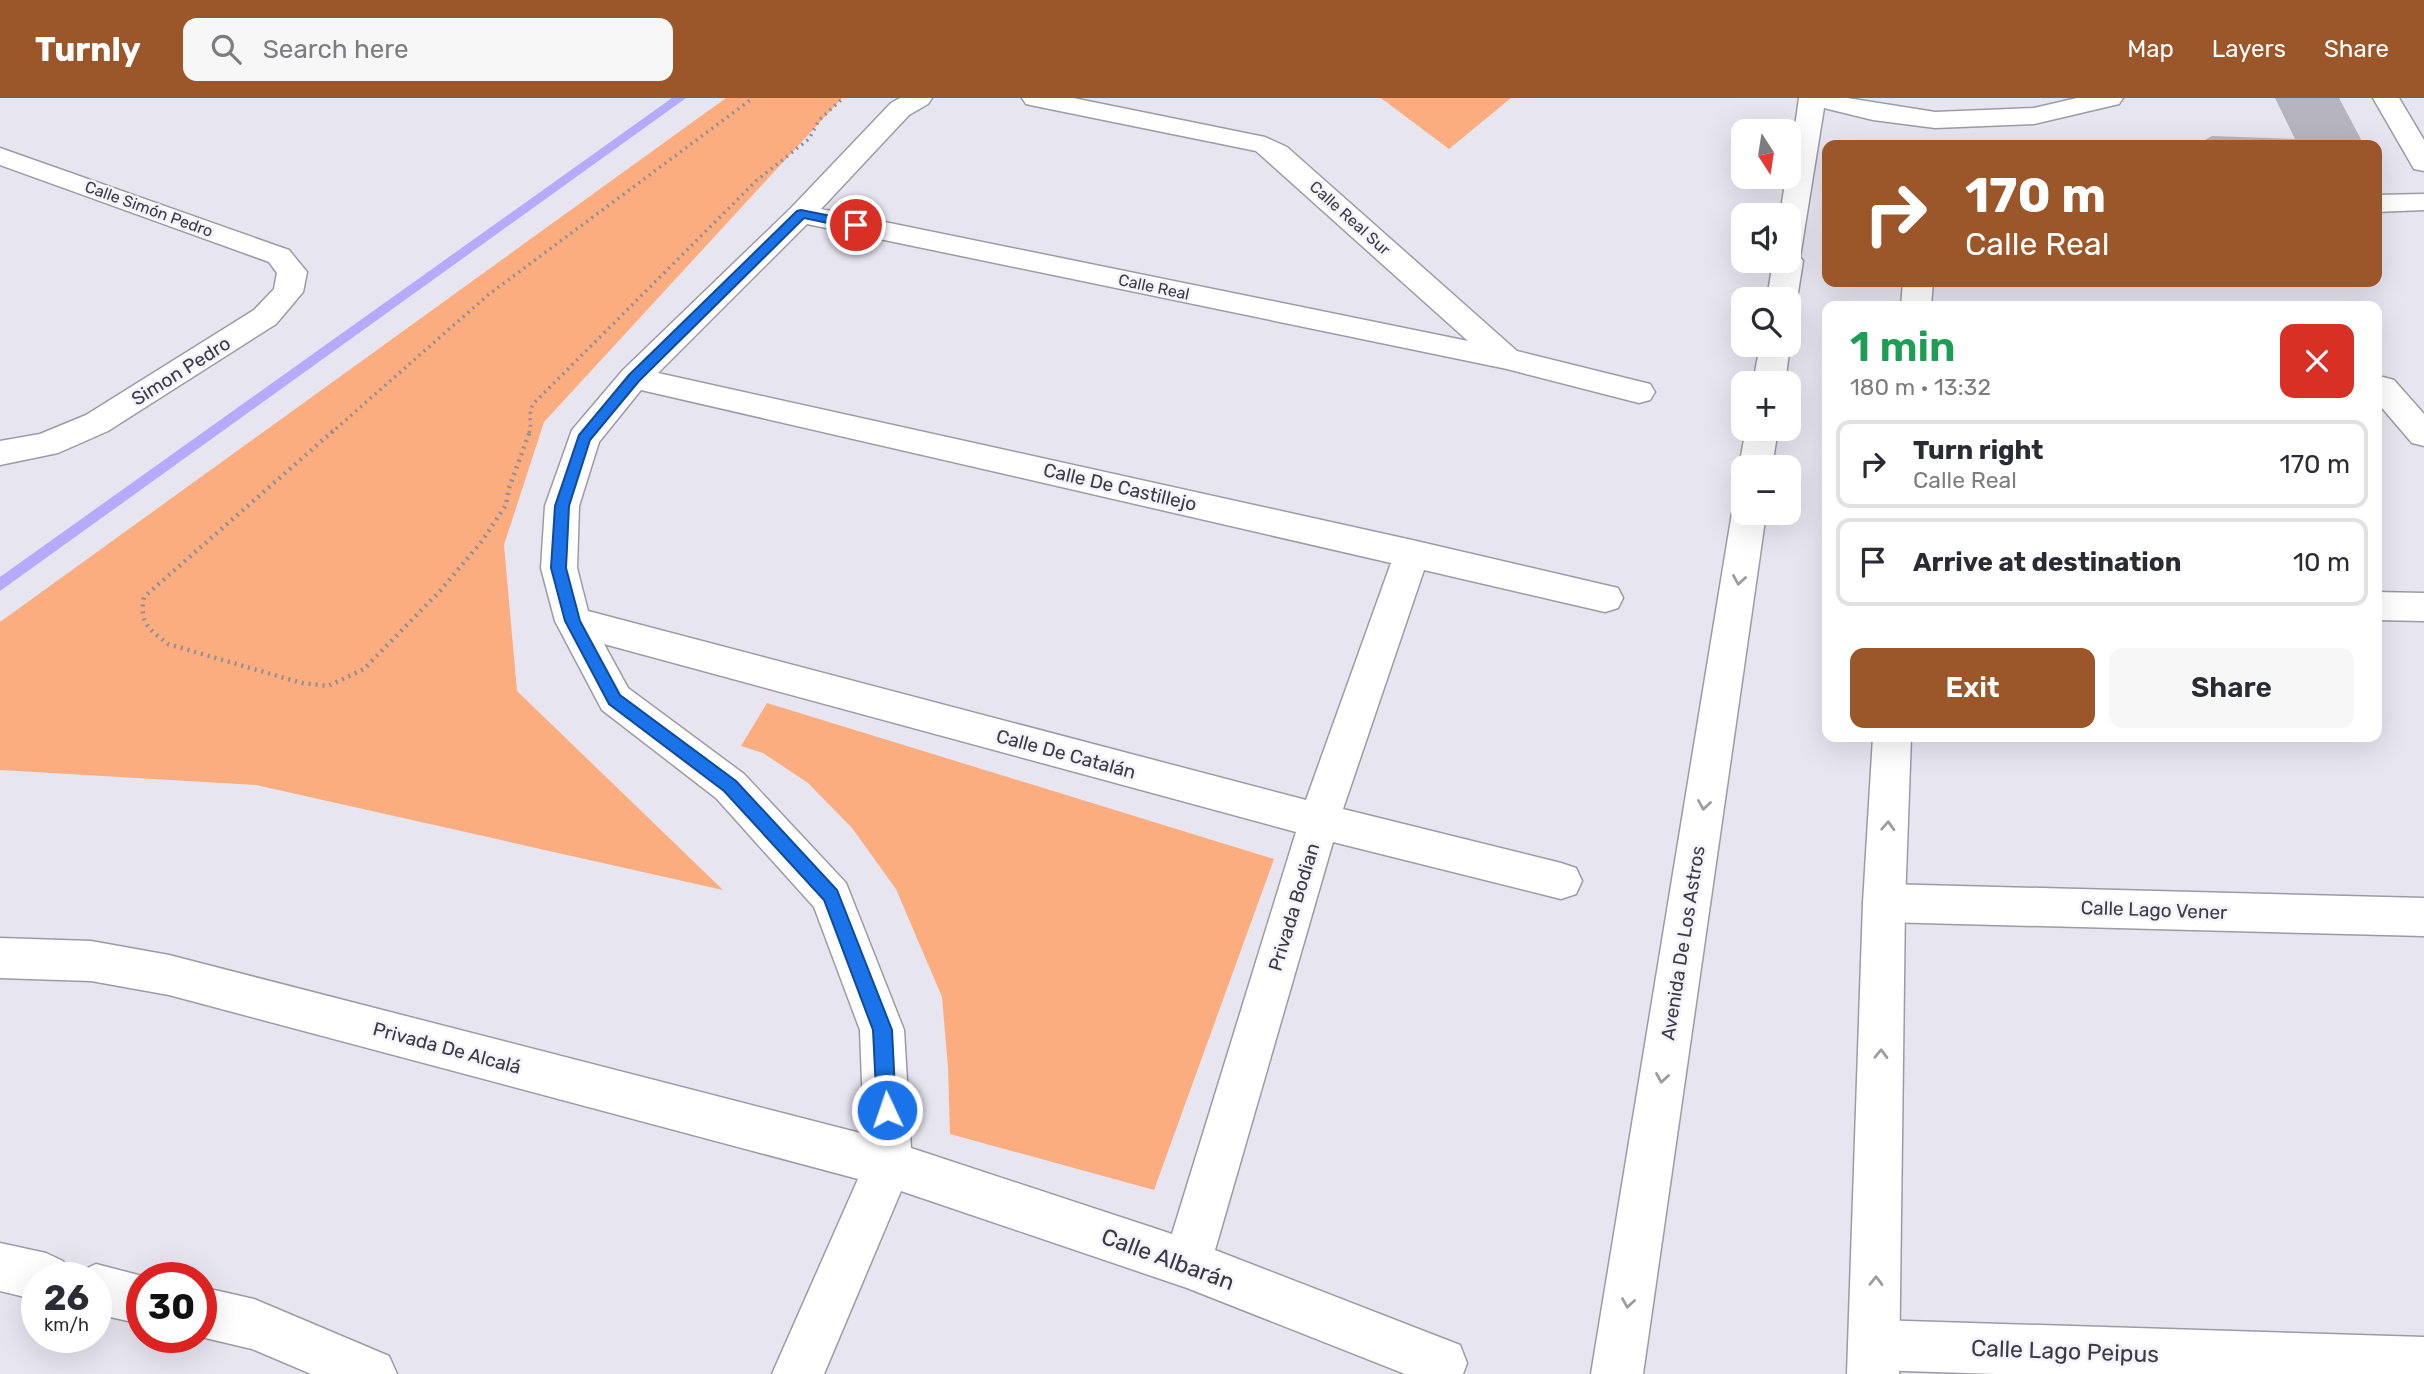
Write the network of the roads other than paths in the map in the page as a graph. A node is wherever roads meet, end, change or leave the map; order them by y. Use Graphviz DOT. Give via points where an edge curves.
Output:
graph roads {
  1 [pos="919,98"];
  2 [pos="1035,98"];
  3 [pos="1813,98"];
  4 [pos="2110,98"];
  5 [pos="2386,98"];
  6 [pos="1934,132"];
  7 [pos="0,156"];
  8 [pos="2424,163"];
  9 [pos="2424,202"];
  10 [pos="1796,203"];
  11 [pos="2382,204"];
  12 [pos="801,214"];
  13 [pos="292,272"];
  14 [pos="1507,359"];
  15 [pos="634,378"];
  16 [pos="2382,388"];
  17 [pos="2382,390"];
  18 [pos="2424,390"];
  19 [pos="1639,392"];
  20 [pos="2424,435"];
  21 [pos="0,453"];
  22 [pos="1747,525"];
  23 [pos="1412,552"];
  24 [pos="1605,598"];
  25 [pos="2382,606"];
  26 [pos="2424,607"];
  27 [pos="573,621"];
  28 [pos="1892,742"];
  29 [pos="1319,821"];
  30 [pos="1562,881"];
  31 [pos="1884,903"];
  32 [pos="2424,917"];
  33 [pos="0,958"];
  34 [pos="890,1164"];
  35 [pos="1187,1264"];
  36 [pos="0,1267"];
  37 [pos="21,1272"];
  38 [pos="217,1316"];
  39 [pos="1874,1359"];
  40 [pos="2424,1362"];
  41 [pos="1442,1363"];
  42 [pos="371,1374"];
  43 [pos="799,1374"];
  44 [pos="1617,1374"];
  1 -- 12 [label="street" via="900,109"];
  2 -- 14 [label="street, Calle Real Sur" via="1265,145"];
  3 -- 6 [label="street"];
  3 -- 10 [label="street"];
  4 -- 6 [label="street"];
  5 -- 8 [label="street"];
  7 -- 13 [label="street, Calle Simón Pedro" via="279,256"];
  9 -- 11 [label="street"];
  12 -- 14 [label="street, Calle Real"];
  12 -- 15 [label="street"];
  13 -- 21 [label="street, Simon Pedro" via="288,292 265,317 97,423 46,445"];
  14 -- 19 [label="street, Calle Real Sur"];
  15 -- 23 [label="street, Calle De Castillejo"];
  15 -- 27 [label="street" via="584,438 562,506 559,568"];
  16 -- 18 [label="street"];
  17 -- 20 [label="street"];
  22 -- 44 [label="street, Avenida De Los Astros, one-way"];
  23 -- 24 [label="street, Calle De Castillejo"];
  23 -- 29 [label="street, Privada Bodian"];
  25 -- 26 [label="street"];
  27 -- 29 [label="street, Calle De Catalán"];
  27 -- 34 [label="street" via="615,699 730,786 831,896 882,1030"];
  31 -- 28 [label="street, one-way"];
  29 -- 30 [label="street, Calle De Catalán"];
  29 -- 35 [label="street, Privada Bodian"];
  31 -- 32 [label="street, Calle Lago Vener"];
  39 -- 31 [label="street, one-way"];
  33 -- 34 [label="street, Privada De Alcalá" via="92,961 169,975"];
  34 -- 35 [label="street, Calle Albarán"];
  34 -- 43 [label="street"];
  35 -- 41 [label="street, Calle Albarán"];
  36 -- 37 [label="street"];
  38 -- 42 [label="street" via="254,1324"];
  39 -- 40 [label="street, Calle Lago Peipus"];
}
